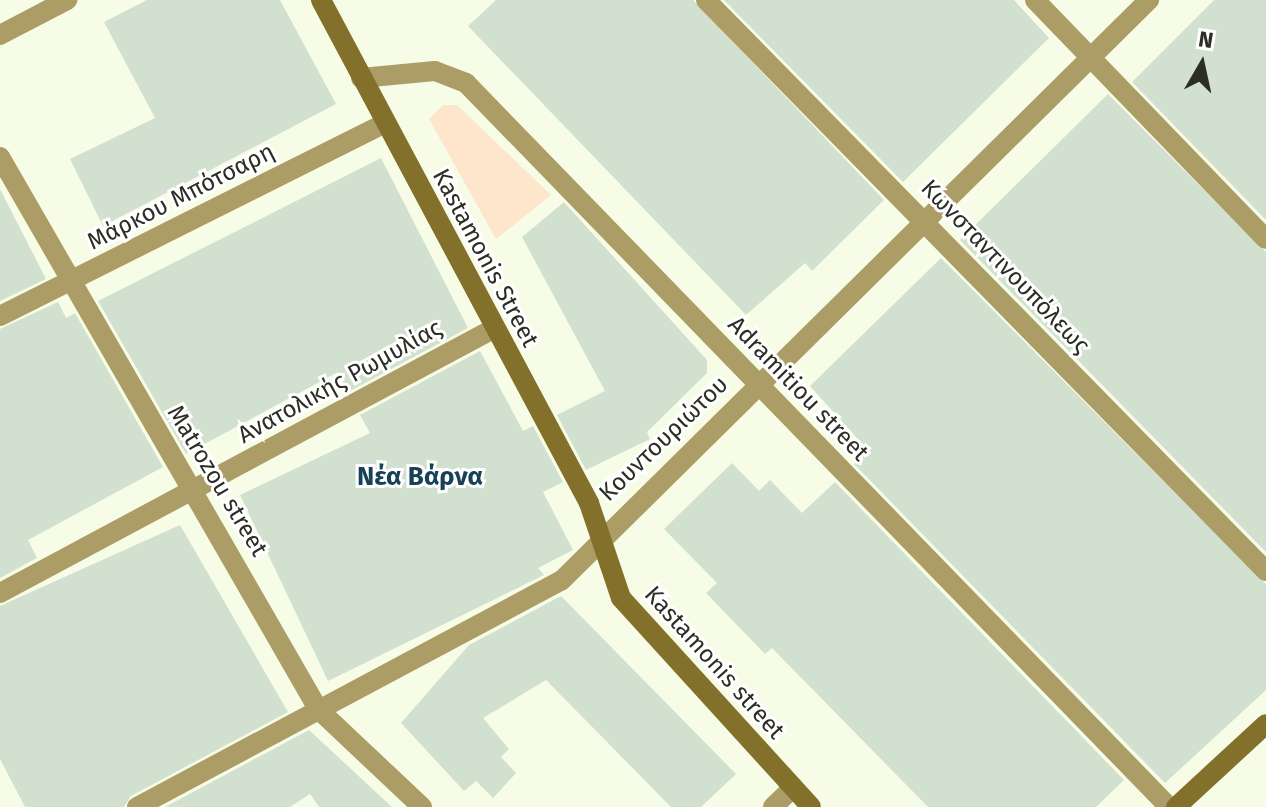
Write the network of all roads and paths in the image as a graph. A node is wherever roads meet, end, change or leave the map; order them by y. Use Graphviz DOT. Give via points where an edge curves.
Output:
graph roads {
  1 [pos="67,0"];
  2 [pos="321,0"];
  3 [pos="706,0"];
  4 [pos="1035,0"];
  5 [pos="1149,0"];
  6 [pos="0,35"];
  7 [pos="1091,57"];
  8 [pos="361,78"];
  9 [pos="384,124"];
  10 [pos="0,157"];
  11 [pos="924,221"];
  12 [pos="1266,239"];
  13 [pos="69,282"];
  14 [pos="0,316"];
  15 [pos="493,329"];
  16 [pos="757,384"];
  17 [pos="194,492"];
  18 [pos="603,540"];
  19 [pos="1266,571"];
  20 [pos="0,593"];
  21 [pos="318,709"];
  22 [pos="1266,724"];
  23 [pos="793,788"];
  24 [pos="137,807"];
  25 [pos="422,807"];
  26 [pos="773,807"];
  27 [pos="811,807"];
  28 [pos="1169,807"];
  29 [pos="1176,807"];
  1 -- 6 [label="street"];
  2 -- 8 [label="street, Kastamonis Street"];
  3 -- 11 [label="street, Κωνσταντινουπόλεως"];
  4 -- 7 [label="street"];
  5 -- 7 [label="street, Κουντουριώτου"];
  7 -- 11 [label="street, Κουντουριώτου"];
  7 -- 12 [label="street"];
  8 -- 9 [label="street, Kastamonis Street"];
  8 -- 16 [label="street, Adramitiou street" via="435,71 466,83"];
  9 -- 13 [label="street, Μάρκου Μπότσαρη"];
  9 -- 15 [label="street, Kastamonis Street"];
  10 -- 13 [label="street, Matrozou street"];
  11 -- 16 [label="street, Κουντουριώτου"];
  11 -- 19 [label="street, Κωνσταντινουπόλεως"];
  13 -- 14 [label="street, Μάρκου Μπότσαρη"];
  13 -- 17 [label="street, Matrozou street"];
  15 -- 17 [label="street, Ανατολικής Ρωμυλίας"];
  15 -- 18 [label="street, Kastamonis Street"];
  16 -- 18 [label="street, Κουντουριώτου" via="629,506"];
  16 -- 28 [label="street, Adramitiou street"];
  17 -- 20 [label="street, Ανατολικής Ρωμυλίας"];
  17 -- 21 [label="street, Matrozou street"];
  18 -- 21 [label="street, Κουντουριώτου" via="544,592"];
  18 -- 23 [label="street, Kastamonis street" via="629,610"];
  21 -- 24 [label="street, Κουντουριώτου"];
  21 -- 25 [label="street, Matrozou street"];
  22 -- 29 [label="street"];
  23 -- 26 [label="street"];
  23 -- 27 [label="street, Kastamonis street"];
}
